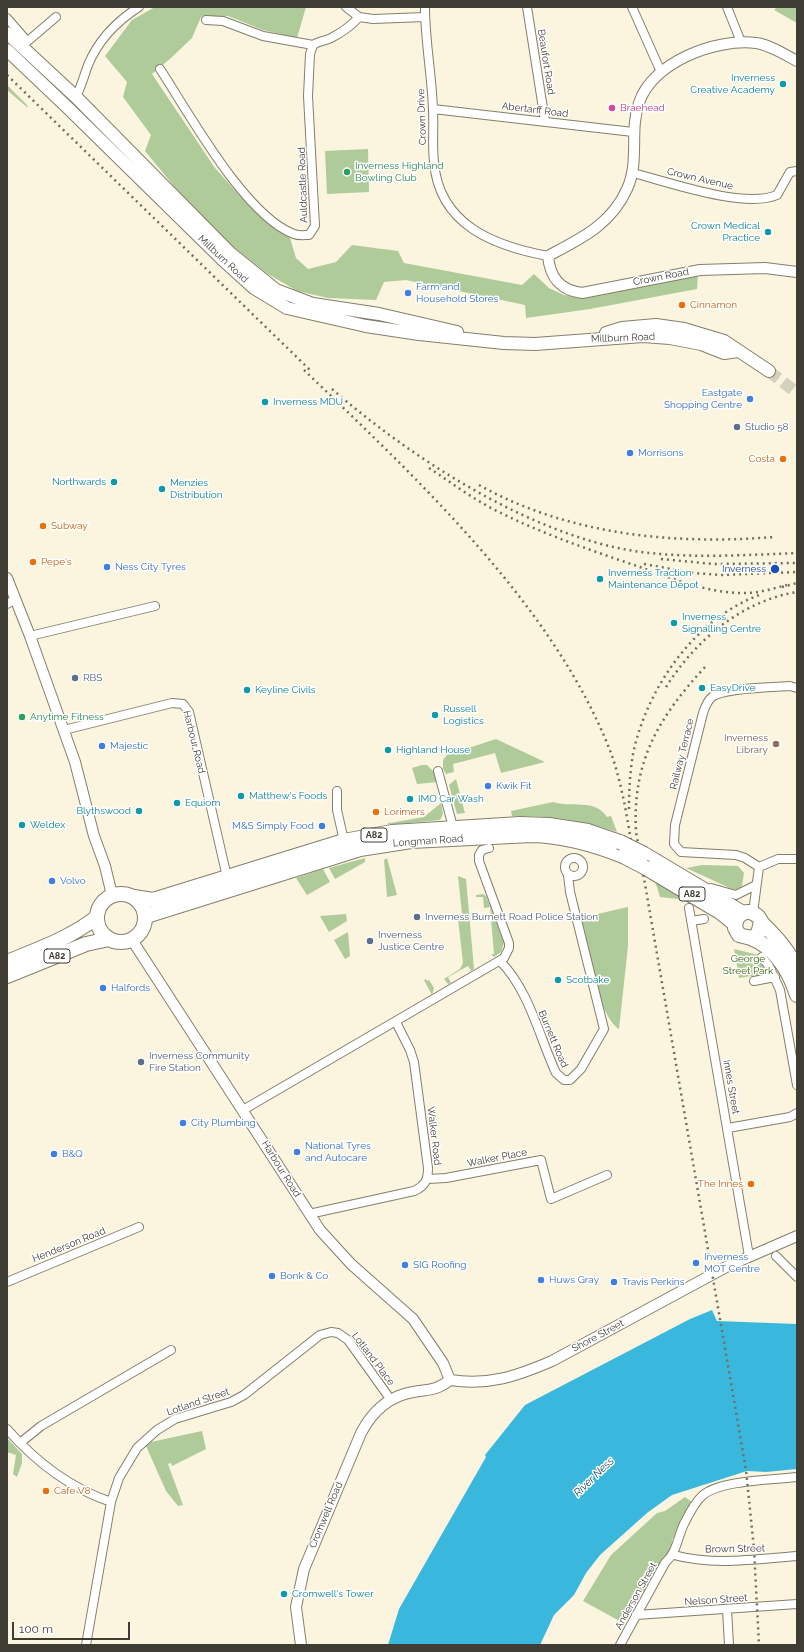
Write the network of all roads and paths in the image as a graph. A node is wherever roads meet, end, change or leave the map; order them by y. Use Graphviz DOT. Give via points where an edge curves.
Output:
graph roads {
  1 [pos="139,7"];
  2 [pos="346,7"];
  3 [pos="425,7"];
  4 [pos="527,7"];
  5 [pos="632,7"];
  6 [pos="727,7"];
  7 [pos="56,17"];
  8 [pos="359,17"];
  9 [pos="425,17"];
  10 [pos="7,18"];
  11 [pos="206,20"];
  12 [pos="7,33"];
  13 [pos="741,42"];
  14 [pos="24,44"];
  15 [pos="313,45"];
  16 [pos="7,50"];
  17 [pos="797,61"];
  18 [pos="160,69"];
  19 [pos="661,72"];
  20 [pos="76,97"];
  21 [pos="67,106"];
  22 [pos="433,109"];
  23 [pos="545,121"];
  24 [pos="633,132"];
  25 [pos="797,171"];
  26 [pos="633,173"];
  27 [pos="548,256"];
  28 [pos="797,272"];
  29 [pos="504,343"];
  30 [pos="769,371"];
  31 [pos="7,578"];
  32 [pos="12,601"];
  33 [pos="155,606"];
  34 [pos="30,636"];
  35 [pos="797,688"];
  36 [pos="64,730"];
  37 [pos="438,771"];
  38 [pos="337,791"];
  39 [pos="453,827"];
  40 [pos="344,841"];
  41 [pos="489,848"];
  42 [pos="621,849"];
  43 [pos="797,859"];
  44 [pos="645,861"];
  45 [pos="759,867"];
  46 [pos="227,877"];
  47 [pos="570,878"];
  48 [pos="691,881"];
  49 [pos="756,886"];
  50 [pos="112,895"];
  51 [pos="134,897"];
  52 [pos="689,908"];
  53 [pos="146,916"];
  54 [pos="97,917"];
  55 [pos="748,918"];
  56 [pos="704,919"];
  57 [pos="692,921"];
  58 [pos="751,938"];
  59 [pos="109,939"];
  60 [pos="132,940"];
  61 [pos="762,957"];
  62 [pos="500,961"];
  63 [pos="7,962"];
  64 [pos="797,969"];
  65 [pos="7,976"];
  66 [pos="775,977"];
  67 [pos="754,981"];
  68 [pos="797,995"];
  69 [pos="396,1022"];
  70 [pos="797,1085"];
  71 [pos="243,1110"];
  72 [pos="797,1113"];
  73 [pos="728,1128"];
  74 [pos="607,1175"];
  75 [pos="428,1179"];
  76 [pos="309,1214"];
  77 [pos="139,1227"];
  78 [pos="797,1236"];
  79 [pos="749,1256"];
  80 [pos="776,1256"];
  81 [pos="797,1278"];
  82 [pos="7,1282"];
  83 [pos="338,1333"];
  84 [pos="171,1350"];
  85 [pos="450,1380"];
  86 [pos="391,1400"];
  87 [pos="7,1429"];
  88 [pos="20,1443"];
  89 [pos="797,1477"];
  90 [pos="111,1502"];
  91 [pos="674,1555"];
  92 [pos="797,1556"];
  93 [pos="797,1604"];
  94 [pos="727,1609"];
  95 [pos="636,1615"];
  96 [pos="86,1645"];
  97 [pos="301,1645"];
  98 [pos="620,1645"];
  99 [pos="729,1645"];
  1 -- 20 [label="street" via="126,16 103,40 89,64"];
  2 -- 8 [label="street"];
  3 -- 9 [label="street, Crown Drive"];
  4 -- 23 [label="street, Beaufort Road"];
  5 -- 19 [label="street"];
  6 -- 13 [label="street"];
  7 -- 14 [label="street"];
  8 -- 9 [label="street"];
  8 -- 15 [label="street" via="330,39"];
  9 -- 22 [label="street, Crown Drive"];
  10 -- 14 [label="street, Millburn Road"];
  11 -- 15 [label="street" via="222,21 263,36"];
  12 -- 14 [label="main road, Millburn Road"];
  13 -- 17 [label="street" via="768,46"];
  13 -- 19 [label="street" via="701,50"];
  14 -- 20 [label="main road, Millburn Road"];
  15 -- 18 [label="street, Auldcastle Road" via="310,54 308,96 315,226 309,235 296,235 281,227 254,205 216,156"];
  16 -- 21 [label="main road, Millburn Road"];
  19 -- 24 [label="street" via="647,86 639,101"];
  20 -- 21 [label="main road"];
  20 -- 29 [label="main road, Millburn Road" via="225,248 260,280 276,290 312,304 379,314"];
  21 -- 29 [label="main road, Millburn Road" via="222,259 272,301 302,313 366,326"];
  22 -- 23 [label="street, Abertarff Road"];
  22 -- 27 [label="street, Crown Drive" via="434,162 438,184 456,215 468,227 484,237 503,245"];
  23 -- 24 [label="street, Abertarff Road"];
  24 -- 26 [label="street"];
  25 -- 26 [label="street, Crown Avenue" via="790,172 777,195 767,198 719,195"];
  26 -- 27 [label="street" via="619,203 602,224 585,237"];
  27 -- 28 [label="street, Crown Road" via="548,264 556,283 571,291 582,293 700,270 765,268"];
  29 -- 30 [label="main road, Millburn Road" via="535,344 643,336 670,338 701,344 724,353 738,351"];
  31 -- 32 [label="street"];
  32 -- 34 [label="street"];
  33 -- 34 [label="street"];
  34 -- 36 [label="street"];
  35 -- 45 [label="street, Railway Terrace" via="790,686 726,692 713,696 705,705 674,833 674,844 681,852 736,855"];
  36 -- 46 [label="street, Harbour Road" via="172,703 183,704 189,712"];
  36 -- 50 [label="street" via="83,785 94,836"];
  37 -- 39 [label="street"];
  38 -- 40 [label="street" via="337,810"];
  39 -- 40 [label="highway, Longman Road / A82" via="392,832"];
  39 -- 42 [label="highway, Longman Road / A82" via="520,824 562,826 588,831"];
  40 -- 46 [label="highway, Longman Road / A82"];
  41 -- 62 [label="street" via="482,850 479,861 509,943 507,953"];
  42 -- 44 [label="highway, A82, bridge"];
  42 -- 53 [label="highway, Longman Road / A82" via="551,836 525,835 395,843 324,859"];
  43 -- 45 [label="street" via="778,859"];
  44 -- 48 [label="highway, A82"];
  44 -- 55 [label="highway, A82" via="720,912"];
  45 -- 49 [label="street"];
  46 -- 51 [label="highway, Longman Road / A82" via="153,900"];
  47 -- 62 [label="street, Burnett Road" via="604,1029 581,1069 570,1080 564,1080 556,1073 530,1009 507,968"];
  48 -- 49 [label="street" via="736,895"];
  48 -- 55 [label="highway, A82"];
  49 -- 55 [label="street"];
  50 -- 51 [label="highway, A82" via="127,894"];
  50 -- 54 [label="highway, A82" via="102,904"];
  51 -- 53 [label="highway" via="140,902"];
  52 -- 57 [label="street, Innes Street"];
  53 -- 60 [label="highway" via="142,930"];
  54 -- 59 [label="highway" via="100,929"];
  54 -- 63 [label="highway, A82" via="66,938"];
  55 -- 58 [label="highway" via="758,934"];
  55 -- 58 [label="highway, A82" via="740,935"];
  55 -- 64 [label="highway, A82" via="779,939"];
  56 -- 57 [label="street"];
  57 -- 73 [label="street, Innes Street"];
  58 -- 68 [label="highway, A82" via="764,943 774,952"];
  59 -- 60 [label="highway, A82" via="124,942"];
  59 -- 65 [label="highway, A82" via="86,944"];
  60 -- 71 [label="street, Harbour Road"];
  61 -- 66 [label="street"];
  62 -- 69 [label="street"];
  66 -- 67 [label="street"];
  66 -- 70 [label="street" via="780,990"];
  69 -- 71 [label="street"];
  69 -- 75 [label="street, Walker Road" via="414,1062"];
  71 -- 76 [label="street, Harbour Road"];
  72 -- 73 [label="street" via="790,1117"];
  73 -- 79 [label="street, Innes Street"];
  74 -- 75 [label="street, Walker Place" via="551,1199 541,1160"];
  75 -- 76 [label="street, Walker Road" via="414,1191"];
  76 -- 85 [label="street, Harbour Road" via="332,1245 351,1264 413,1318 443,1363"];
  77 -- 82 [label="street, Henderson Road"];
  78 -- 79 [label="street, Shore Street"];
  79 -- 85 [label="street, Shore Street" via="552,1361 522,1374 487,1382"];
  80 -- 81 [label="street"];
  83 -- 86 [label="street, Lotland Place" via="348,1340"];
  83 -- 90 [label="street, Lotland Street" via="326,1333 313,1340 238,1399 181,1416 157,1430 137,1448 119,1478"];
  84 -- 88 [label="street" via="41,1426"];
  85 -- 86 [label="street" via="440,1388 411,1392"];
  86 -- 97 [label="street, Cromwell Road" via="372,1416 361,1433 304,1569 296,1606"];
  87 -- 88 [label="street"];
  88 -- 90 [label="street" via="57,1475 78,1488"];
  89 -- 91 [label="street, Anderson Street" via="753,1481 711,1489 701,1497 685,1522"];
  90 -- 96 [label="street, Lotland Street"];
  91 -- 92 [label="street, Brown Street" via="704,1560"];
  91 -- 95 [label="street, Anderson Street" via="665,1563"];
  93 -- 94 [label="street, Nelson Street"];
  94 -- 95 [label="street, Nelson Street"];
  94 -- 99 [label="street"];
  95 -- 98 [label="street, Anderson Street"];
}
